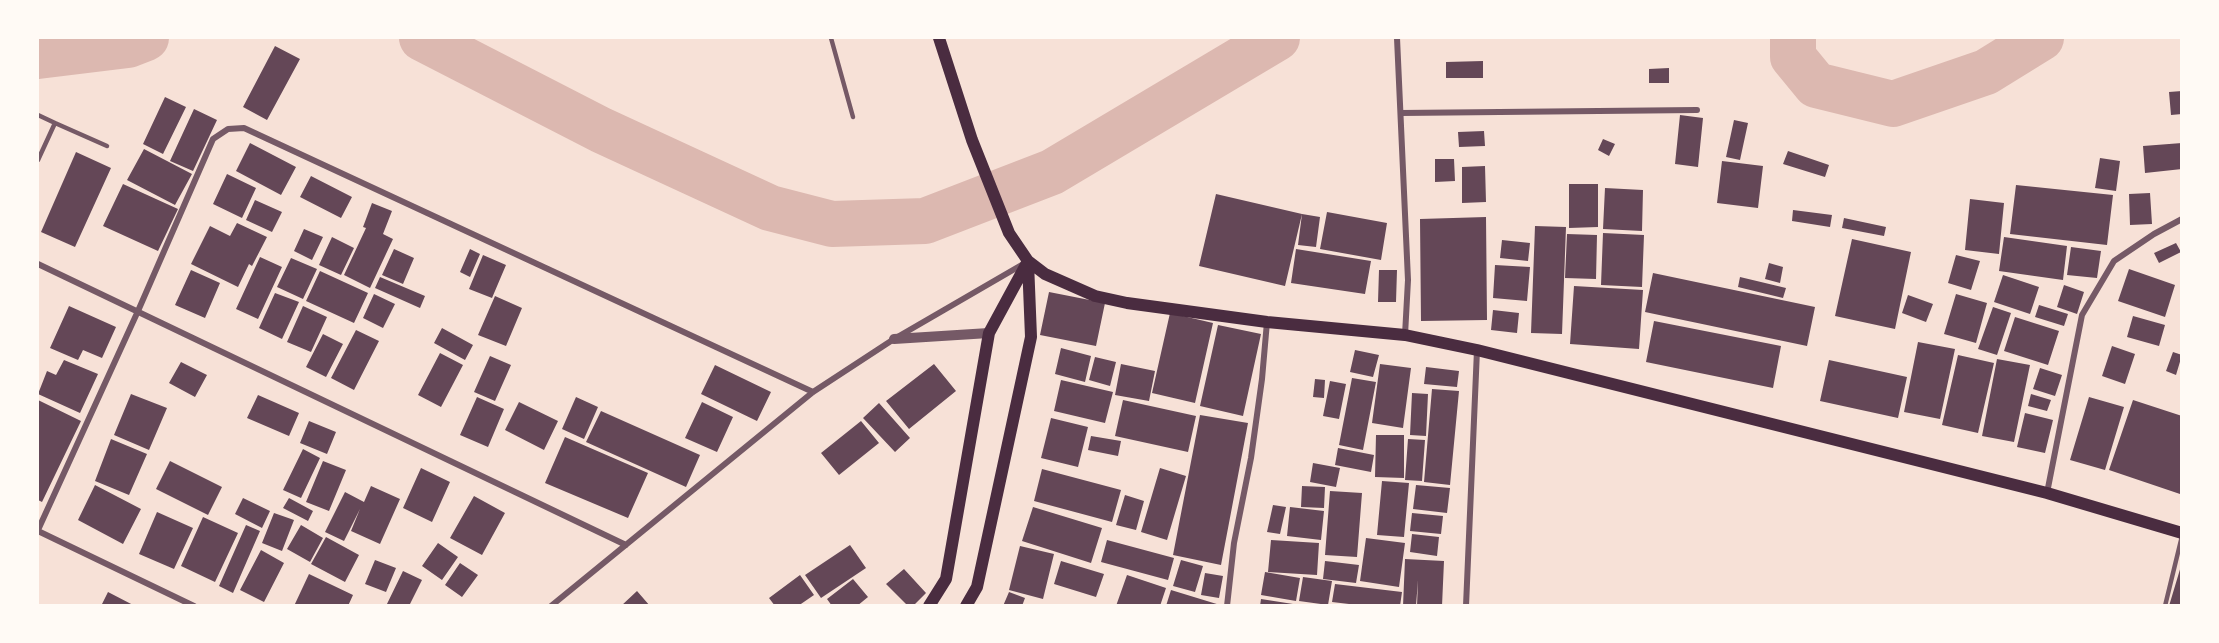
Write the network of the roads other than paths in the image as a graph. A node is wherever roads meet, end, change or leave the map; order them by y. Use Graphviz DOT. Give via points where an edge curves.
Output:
graph roads {
  1 [pos="831,38"];
  2 [pos="939,38"];
  3 [pos="1397,38"];
  4 [pos="1697,110"];
  5 [pos="1401,113"];
  6 [pos="38,116"];
  7 [pos="853,117"];
  8 [pos="55,123"];
  9 [pos="107,146"];
  10 [pos="38,160"];
  11 [pos="2181,219"];
  12 [pos="1028,261"];
  13 [pos="38,264"];
  14 [pos="138,311"];
  15 [pos="1267,322"];
  16 [pos="989,333"];
  17 [pos="1405,335"];
  18 [pos="894,339"];
  19 [pos="1477,350"];
  20 [pos="813,392"];
  21 [pos="2047,494"];
  22 [pos="38,530"];
  23 [pos="2181,535"];
  24 [pos="626,545"];
  25 [pos="194,606"];
  26 [pos="551,606"];
  27 [pos="929,606"];
  28 [pos="966,606"];
  29 [pos="1227,606"];
  30 [pos="1466,606"];
  31 [pos="2164,606"];
  1 -- 7 [label="lane"];
  2 -- 12 [label="main road" via="972,140 1009,233"];
  3 -- 5 [label="street"];
  4 -- 5 [label="street"];
  5 -- 17 [label="street" via="1408,280"];
  6 -- 8 [label="lane"];
  8 -- 9 [label="lane"];
  8 -- 10 [label="lane"];
  11 -- 21 [label="street" via="2114,261 2082,315"];
  12 -- 15 [label="main road" via="1045,274 1095,296"];
  12 -- 16 [label="main road"];
  12 -- 18 [label="street"];
  12 -- 28 [label="main road" via="1031,337 977,587"];
  13 -- 14 [label="street"];
  14 -- 20 [label="street" via="213,138 228,129 244,128"];
  14 -- 22 [label="street"];
  14 -- 24 [label="street"];
  15 -- 17 [label="main road"];
  15 -- 29 [label="street"];
  16 -- 18 [label="street"];
  16 -- 27 [label="main road" via="946,579"];
  17 -- 19 [label="main road"];
  18 -- 20 [label="street"];
  19 -- 21 [label="main road"];
  19 -- 30 [label="street"];
  20 -- 24 [label="street"];
  21 -- 23 [label="main road"];
  22 -- 25 [label="street"];
  23 -- 31 [label="lane"];
  24 -- 26 [label="street"];
}
